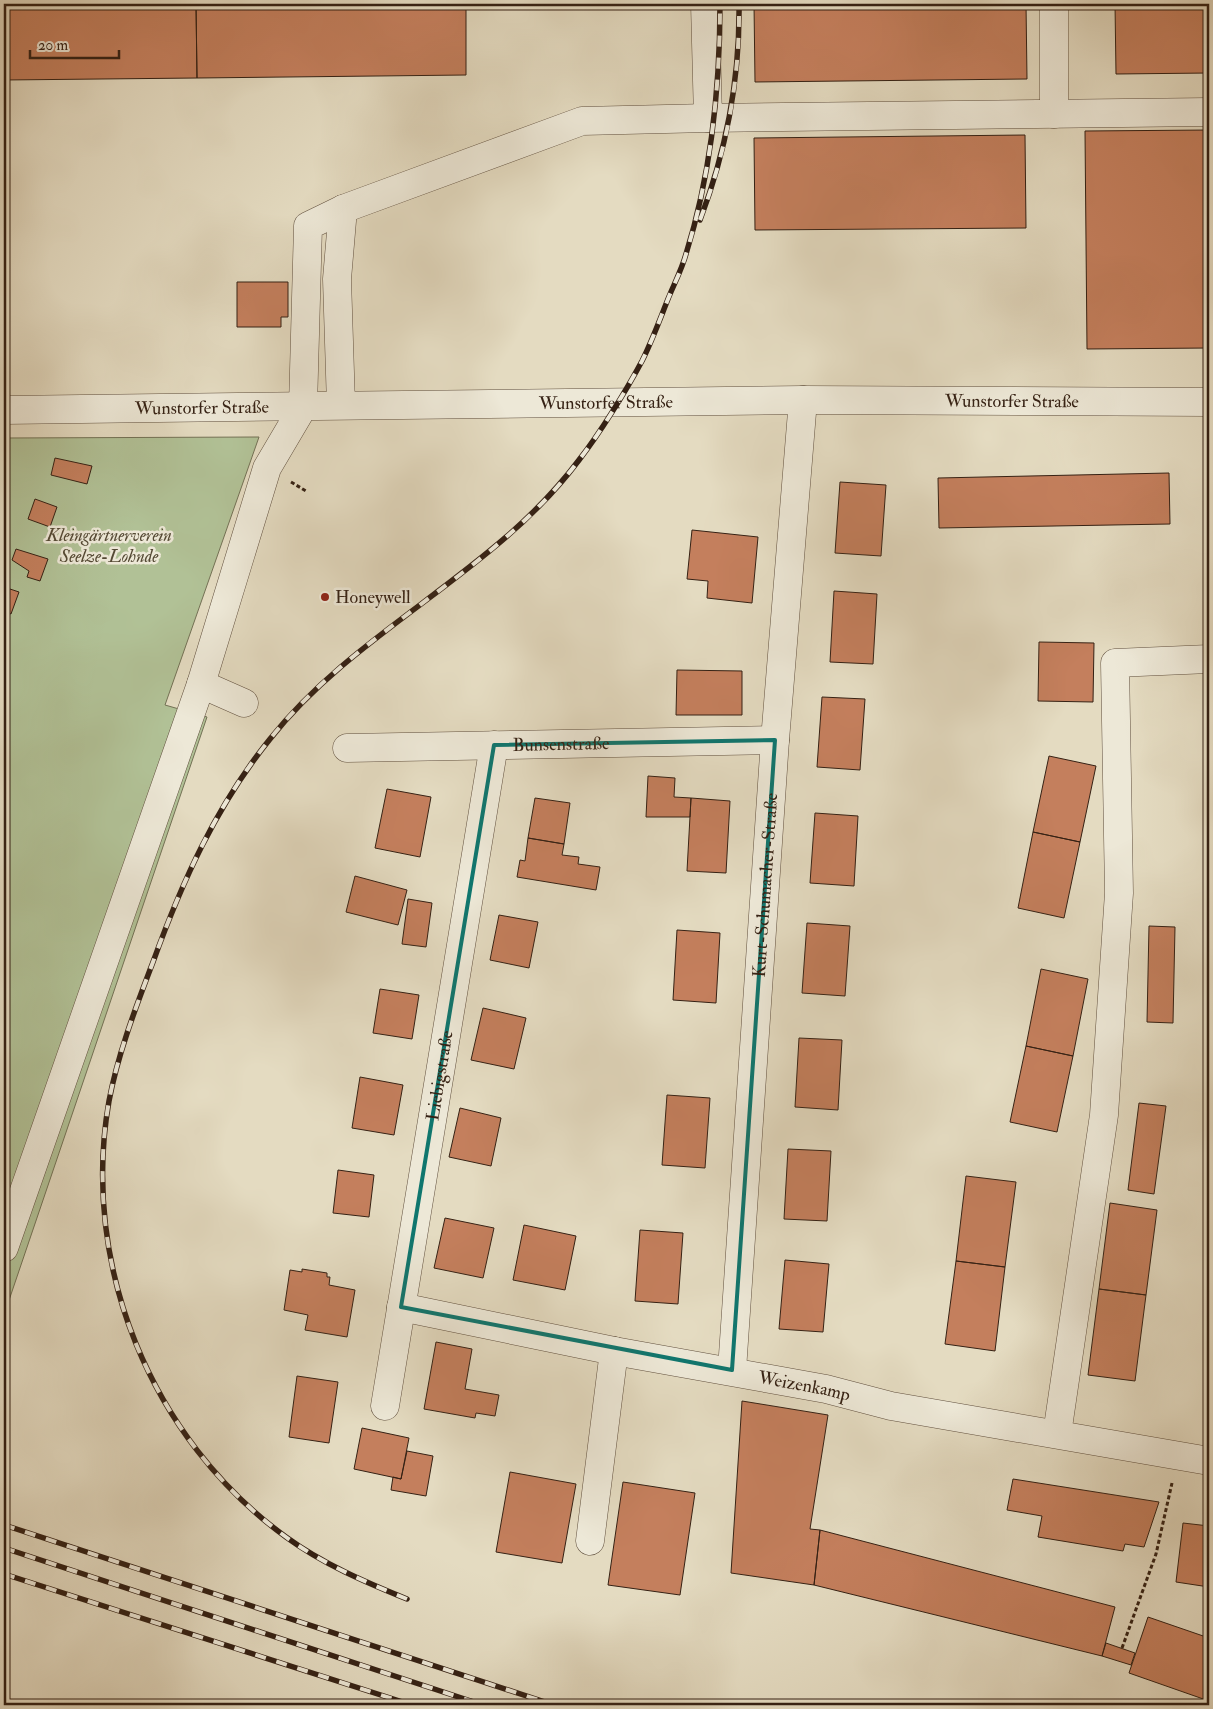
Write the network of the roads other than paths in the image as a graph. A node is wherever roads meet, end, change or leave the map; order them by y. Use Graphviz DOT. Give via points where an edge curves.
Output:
graph roads {
  1 [pos="705,4"];
  2 [pos="1054,4"];
  3 [pos="1209,112"];
  4 [pos="1054,114"];
  5 [pos="708,118"];
  6 [pos="343,209"];
  7 [pos="804,400"];
  8 [pos="1209,402"];
  9 [pos="341,405"];
  10 [pos="303,406"];
  11 [pos="4,410"];
  12 [pos="1209,659"];
  13 [pos="201,684"];
  14 [pos="244,703"];
  15 [pos="776,740"];
  16 [pos="494,745"];
  17 [pos="347,748"];
  18 [pos="4,1248"];
  19 [pos="401,1307"];
  20 [pos="614,1351"];
  21 [pos="732,1370"];
  22 [pos="385,1406"];
  23 [pos="1057,1434"];
  24 [pos="1209,1461"];
  25 [pos="590,1541"];
  1 -- 5 [label="street"];
  2 -- 4 [label="street"];
  3 -- 4 [label="street"];
  4 -- 5 [label="street"];
  5 -- 6 [label="street" via="582,121"];
  6 -- 9 [label="street" via="337,279"];
  6 -- 10 [label="street" via="308,226"];
  7 -- 8 [label="street, Wunstorfer Straße"];
  7 -- 9 [label="street, Wunstorfer Straße"];
  7 -- 15 [label="street, Kurt-Schumacher-Straße"];
  9 -- 10 [label="street, Wunstorfer Straße"];
  10 -- 11 [label="street, Wunstorfer Straße"];
  10 -- 13 [label="street" via="267,468"];
  12 -- 23 [label="street" via="1116,663 1119,893 1104,1115"];
  13 -- 14 [label="street"];
  13 -- 18 [label="street"];
  15 -- 16 [label="street, Bunsenstraße"];
  15 -- 21 [label="street, Kurt-Schumacher-Straße"];
  16 -- 17 [label="street, Bunsenstraße"];
  16 -- 19 [label="street, Liebigstraße"];
  19 -- 20 [label="street, Weizenkamp"];
  19 -- 22 [label="street, Liebigstraße"];
  20 -- 21 [label="street, Weizenkamp"];
  20 -- 25 [label="street"];
  21 -- 23 [label="street, Weizenkamp" via="891,1406"];
  23 -- 24 [label="street, Weizenkamp"];
}
